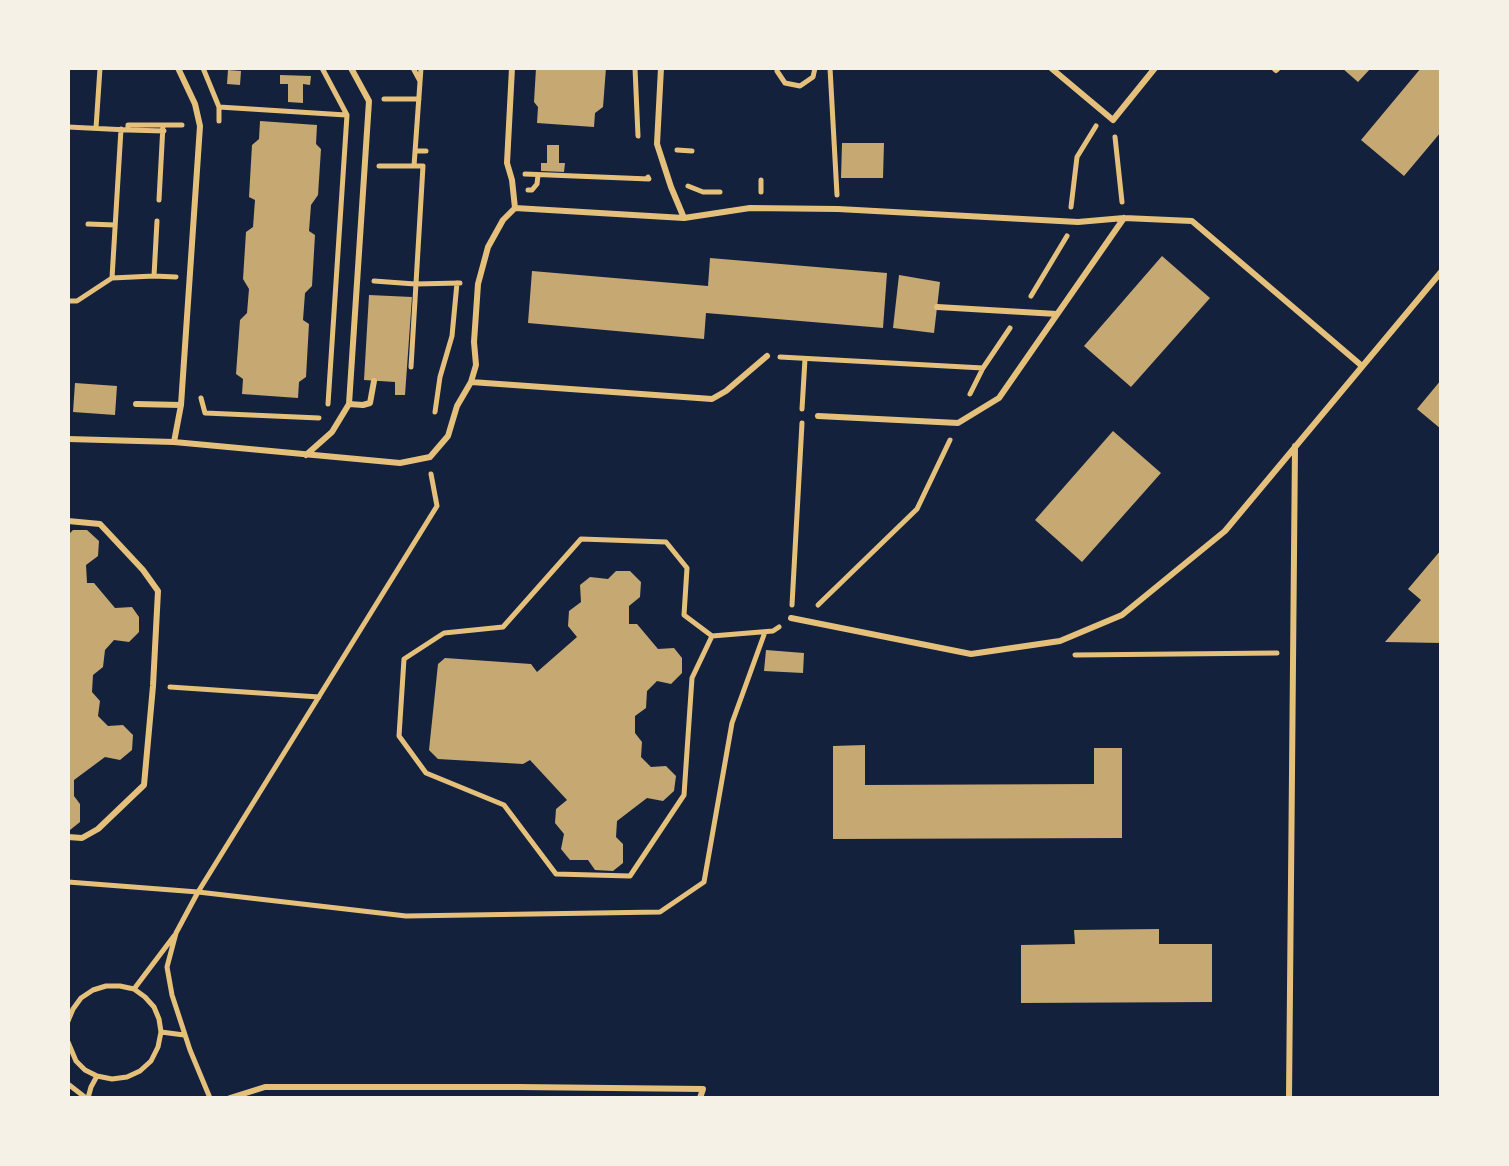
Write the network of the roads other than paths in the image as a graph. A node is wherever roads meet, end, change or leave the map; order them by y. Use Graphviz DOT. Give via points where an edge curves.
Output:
graph roads {
  1 [pos="178,68"];
  2 [pos="351,68"];
  3 [pos="512,68"];
  4 [pos="661,68"];
  5 [pos="1051,68"];
  6 [pos="1155,68"];
  7 [pos="515,208"];
  8 [pos="684,218"];
  9 [pos="1124,218"];
  10 [pos="1441,272"];
  11 [pos="937,307"];
  12 [pos="1057,314"];
  13 [pos="767,356"];
  14 [pos="1362,366"];
  15 [pos="374,381"];
  16 [pos="471,382"];
  17 [pos="136,404"];
  18 [pos="349,404"];
  19 [pos="181,405"];
  20 [pos="818,416"];
  21 [pos="68,439"];
  22 [pos="174,442"];
  23 [pos="1295,446"];
  24 [pos="306,455"];
  25 [pos="68,521"];
  26 [pos="791,618"];
  27 [pos="68,837"];
  28 [pos="640,1088"];
  29 [pos="230,1098"];
  30 [pos="644,1098"];
  31 [pos="700,1098"];
  32 [pos="1289,1098"];
  1 -- 19 [label="lane" via="200,126"];
  2 -- 18 [label="lane" via="369,101"];
  3 -- 7 [label="lane" via="507,163"];
  4 -- 8 [label="lane" via="657,144"];
  5 -- 6 [label="lane" via="1113,120"];
  7 -- 8 [label="lane"];
  7 -- 16 [label="lane" via="488,247 478,284"];
  8 -- 9 [label="lane" via="750,208 1070,221"];
  9 -- 12 [label="lane"];
  9 -- 14 [label="lane" via="1192,221"];
  10 -- 14 [label="lane"];
  11 -- 12 [label="lane"];
  12 -- 20 [label="lane" via="999,398 958,423"];
  13 -- 16 [label="lane" via="712,399"];
  14 -- 23 [label="lane"];
  15 -- 18 [label="lane" via="370,403"];
  16 -- 24 [label="lane" via="448,436 430,457 400,463"];
  17 -- 19 [label="lane"];
  18 -- 24 [label="lane" via="332,432"];
  19 -- 22 [label="lane"];
  21 -- 22 [label="lane"];
  22 -- 24 [label="lane"];
  23 -- 26 [label="lane" via="1225,531 1122,615 1060,641 971,654"];
  23 -- 32 [label="lane"];
  25 -- 27 [label="lane" via="100,524 158,591 144,785 98,829 82,838"];
  28 -- 29 [label="lane" via="265,1087"];
  28 -- 30 [label="lane"];
  28 -- 31 [label="lane" via="703,1089"];
}
